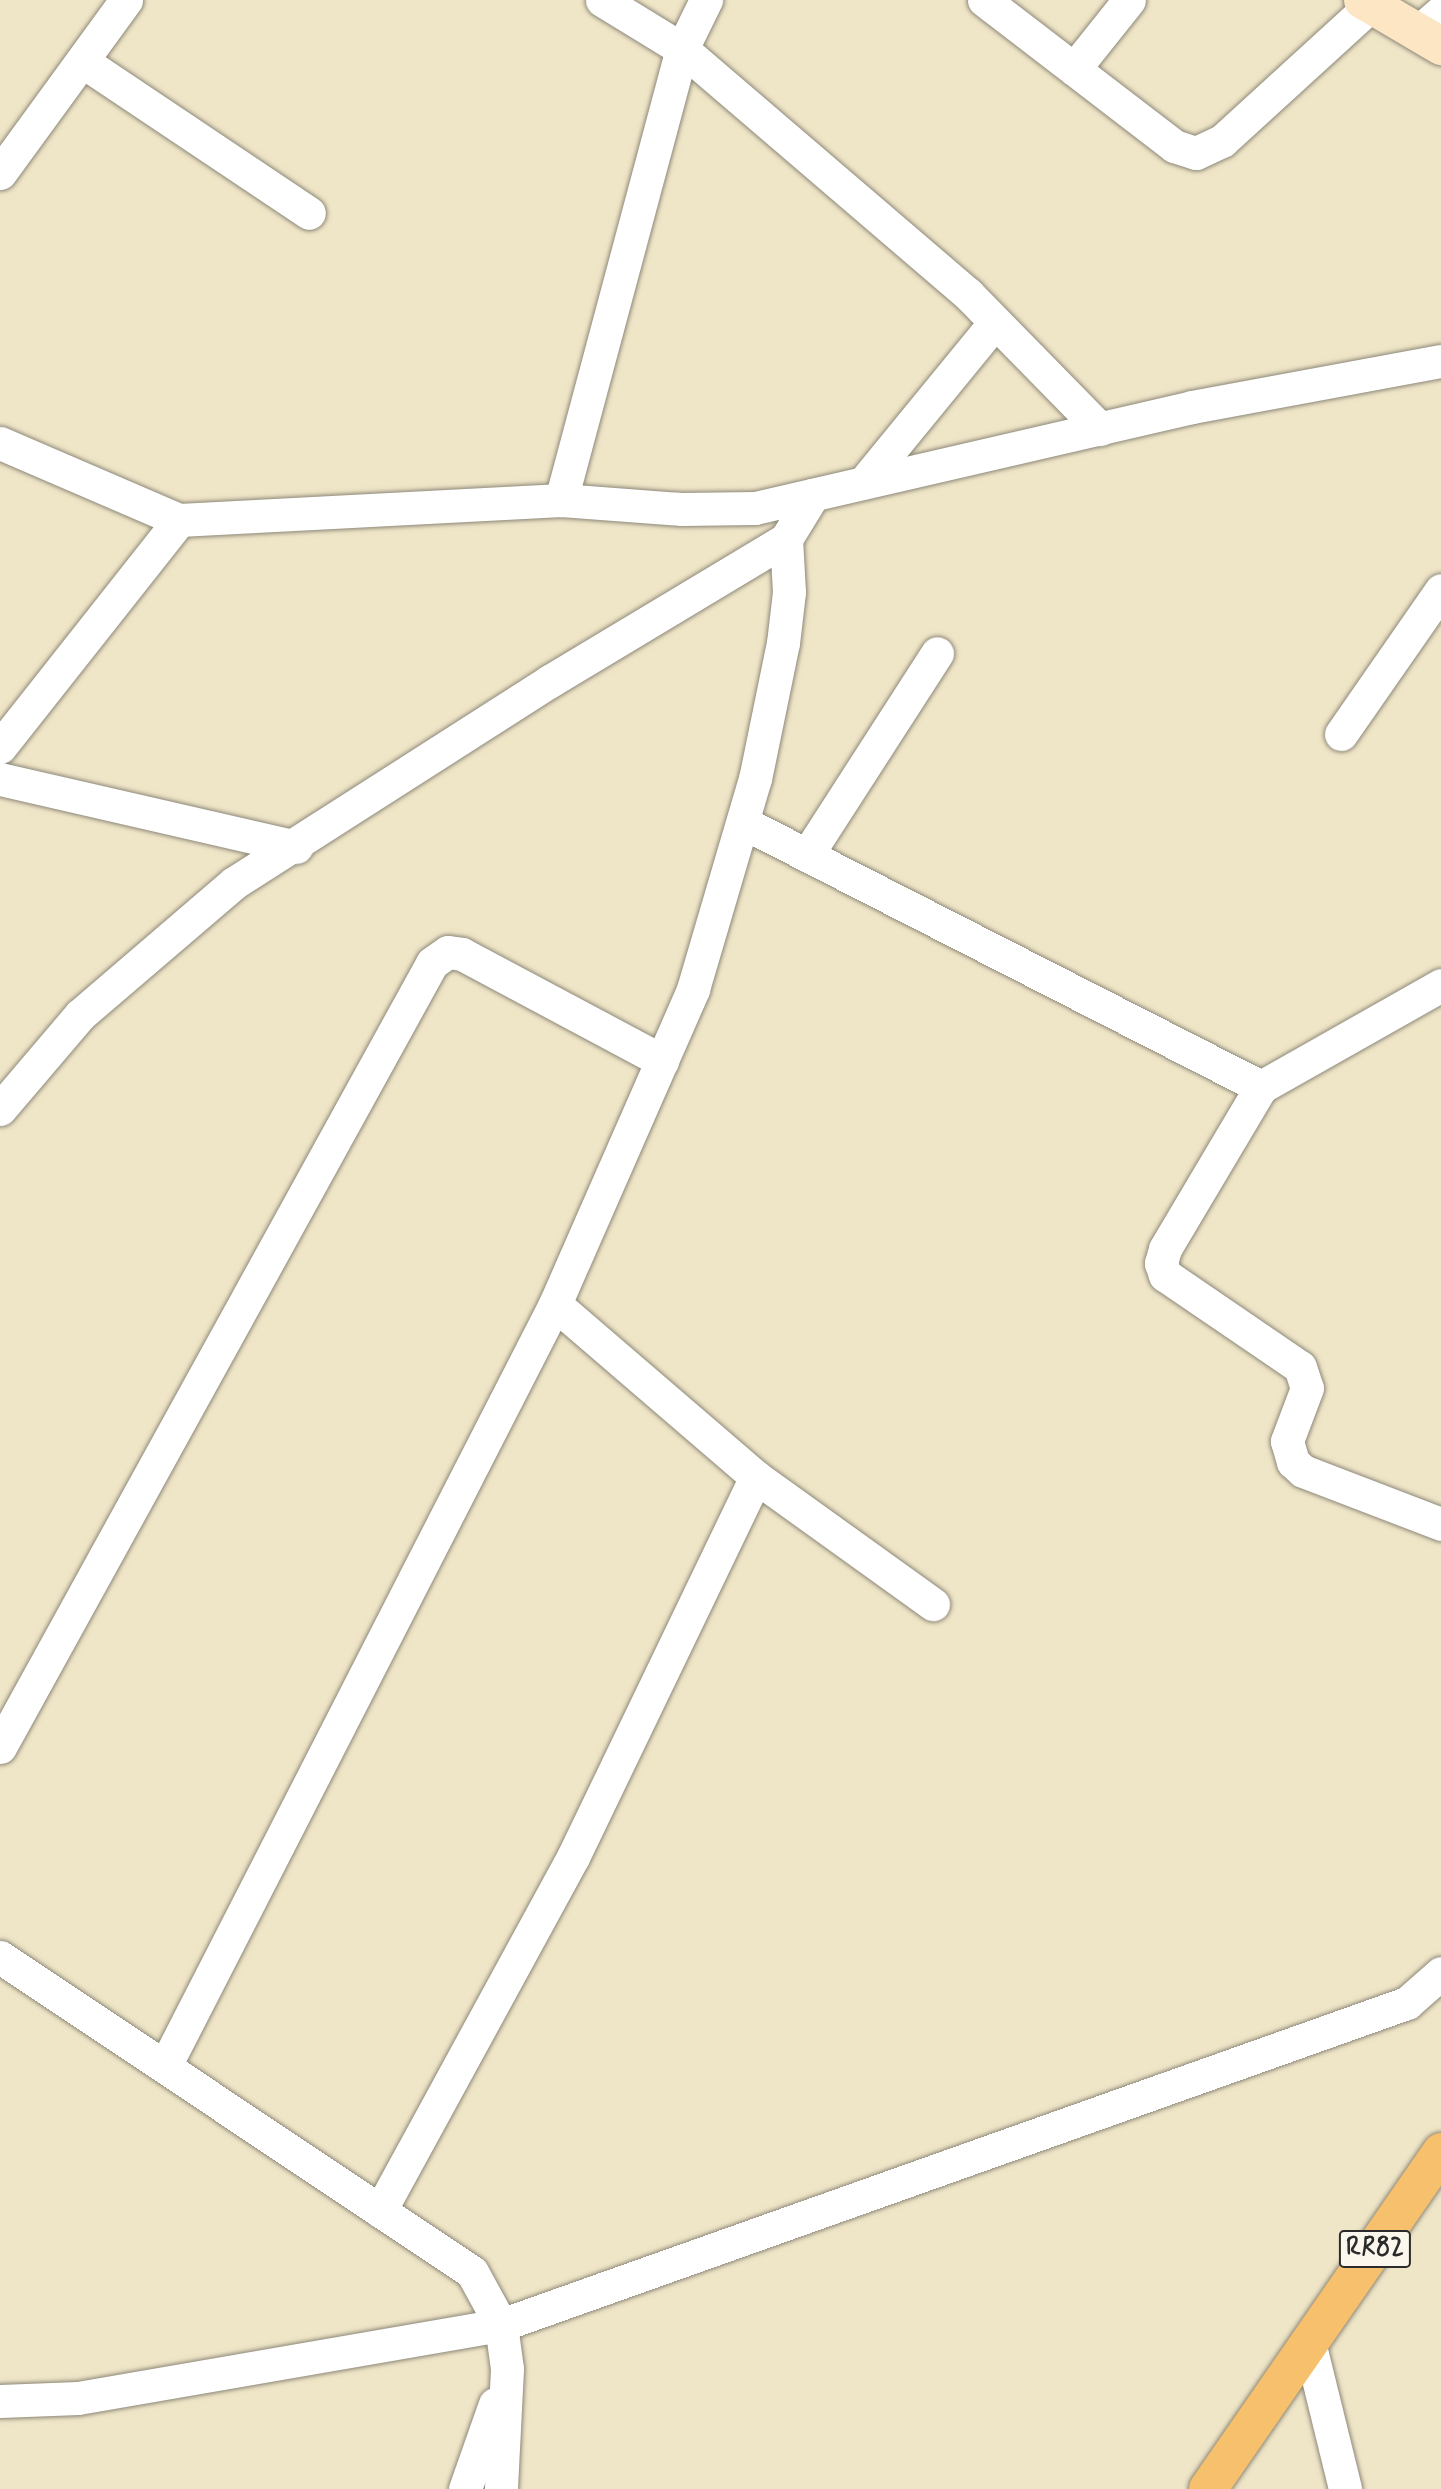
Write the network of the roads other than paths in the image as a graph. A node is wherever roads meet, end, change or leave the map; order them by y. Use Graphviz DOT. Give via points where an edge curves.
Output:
graph roads {
  1 [pos="126,0"];
  2 [pos="602,0"];
  3 [pos="706,0"];
  4 [pos="985,0"];
  5 [pos="1129,0"];
  6 [pos="1367,3"];
  7 [pos="1433,30"];
  8 [pos="682,49"];
  9 [pos="82,61"];
  10 [pos="1074,69"];
  11 [pos="0,173"];
  12 [pos="309,213"];
  13 [pos="995,321"];
  14 [pos="1441,360"];
  15 [pos="1100,429"];
  16 [pos="0,443"];
  17 [pos="864,481"];
  18 [pos="813,495"];
  19 [pos="561,500"];
  20 [pos="180,520"];
  21 [pos="786,539"];
  22 [pos="1441,590"];
  23 [pos="937,653"];
  24 [pos="1341,734"];
  25 [pos="0,747"];
  26 [pos="0,779"];
  27 [pos="744,823"];
  28 [pos="296,847"];
  29 [pos="807,855"];
  30 [pos="1441,985"];
  31 [pos="662,1061"];
  32 [pos="1261,1087"];
  33 [pos="0,1109"];
  34 [pos="555,1304"];
  35 [pos="756,1477"];
  36 [pos="1441,1524"];
  37 [pos="933,1604"];
  38 [pos="0,1747"];
  39 [pos="0,1957"];
  40 [pos="1441,1973"];
  41 [pos="166,2064"];
  42 [pos="1441,2152"];
  43 [pos="380,2211"];
  44 [pos="501,2325"];
  45 [pos="1310,2346"];
  46 [pos="507,2369"];
  47 [pos="0,2401"];
  48 [pos="465,2489"];
  49 [pos="501,2489"];
  50 [pos="1208,2489"];
  51 [pos="1345,2489"];
  1 -- 9 [label="street"];
  2 -- 8 [label="street"];
  3 -- 8 [label="street"];
  4 -- 10 [label="street"];
  5 -- 10 [label="street"];
  6 -- 7 [label="street"];
  6 -- 10 [label="street" via="1222,141 1196,153 1174,146"];
  8 -- 13 [label="street"];
  8 -- 19 [label="street"];
  9 -- 11 [label="street"];
  9 -- 12 [label="street"];
  13 -- 15 [label="street"];
  13 -- 17 [label="street"];
  14 -- 15 [label="street"];
  15 -- 17 [label="street"];
  16 -- 20 [label="street"];
  17 -- 18 [label="street"];
  18 -- 19 [label="street" via="775,505 717,509"];
  18 -- 21 [label="street"];
  19 -- 20 [label="street"];
  20 -- 25 [label="street"];
  21 -- 27 [label="street" via="789,592 783,643"];
  21 -- 28 [label="street" via="550,681"];
  22 -- 24 [label="street"];
  23 -- 29 [label="street"];
  26 -- 28 [label="street"];
  27 -- 29 [label="street"];
  27 -- 31 [label="street" via="694,989"];
  28 -- 33 [label="street" via="234,884 80,1015"];
  29 -- 32 [label="street"];
  30 -- 32 [label="street"];
  31 -- 34 [label="street"];
  31 -- 38 [label="street" via="462,954 447,952 432,963"];
  32 -- 36 [label="street" via="1165,1249 1161,1263 1165,1275 1300,1367 1307,1388 1287,1440 1293,1462 1303,1471"];
  34 -- 35 [label="street"];
  34 -- 41 [label="street"];
  35 -- 37 [label="street"];
  35 -- 43 [label="street" via="573,1857"];
  39 -- 41 [label="street"];
  40 -- 44 [label="street" via="1407,2003"];
  41 -- 43 [label="street"];
  42 -- 45 [label="main road, RR82"];
  43 -- 44 [label="street" via="472,2272"];
  44 -- 46 [label="street"];
  44 -- 47 [label="street" via="78,2398"];
  45 -- 50 [label="main road, RR82"];
  45 -- 51 [label="street"];
  46 -- 48 [label="street"];
  46 -- 49 [label="street"];
}
